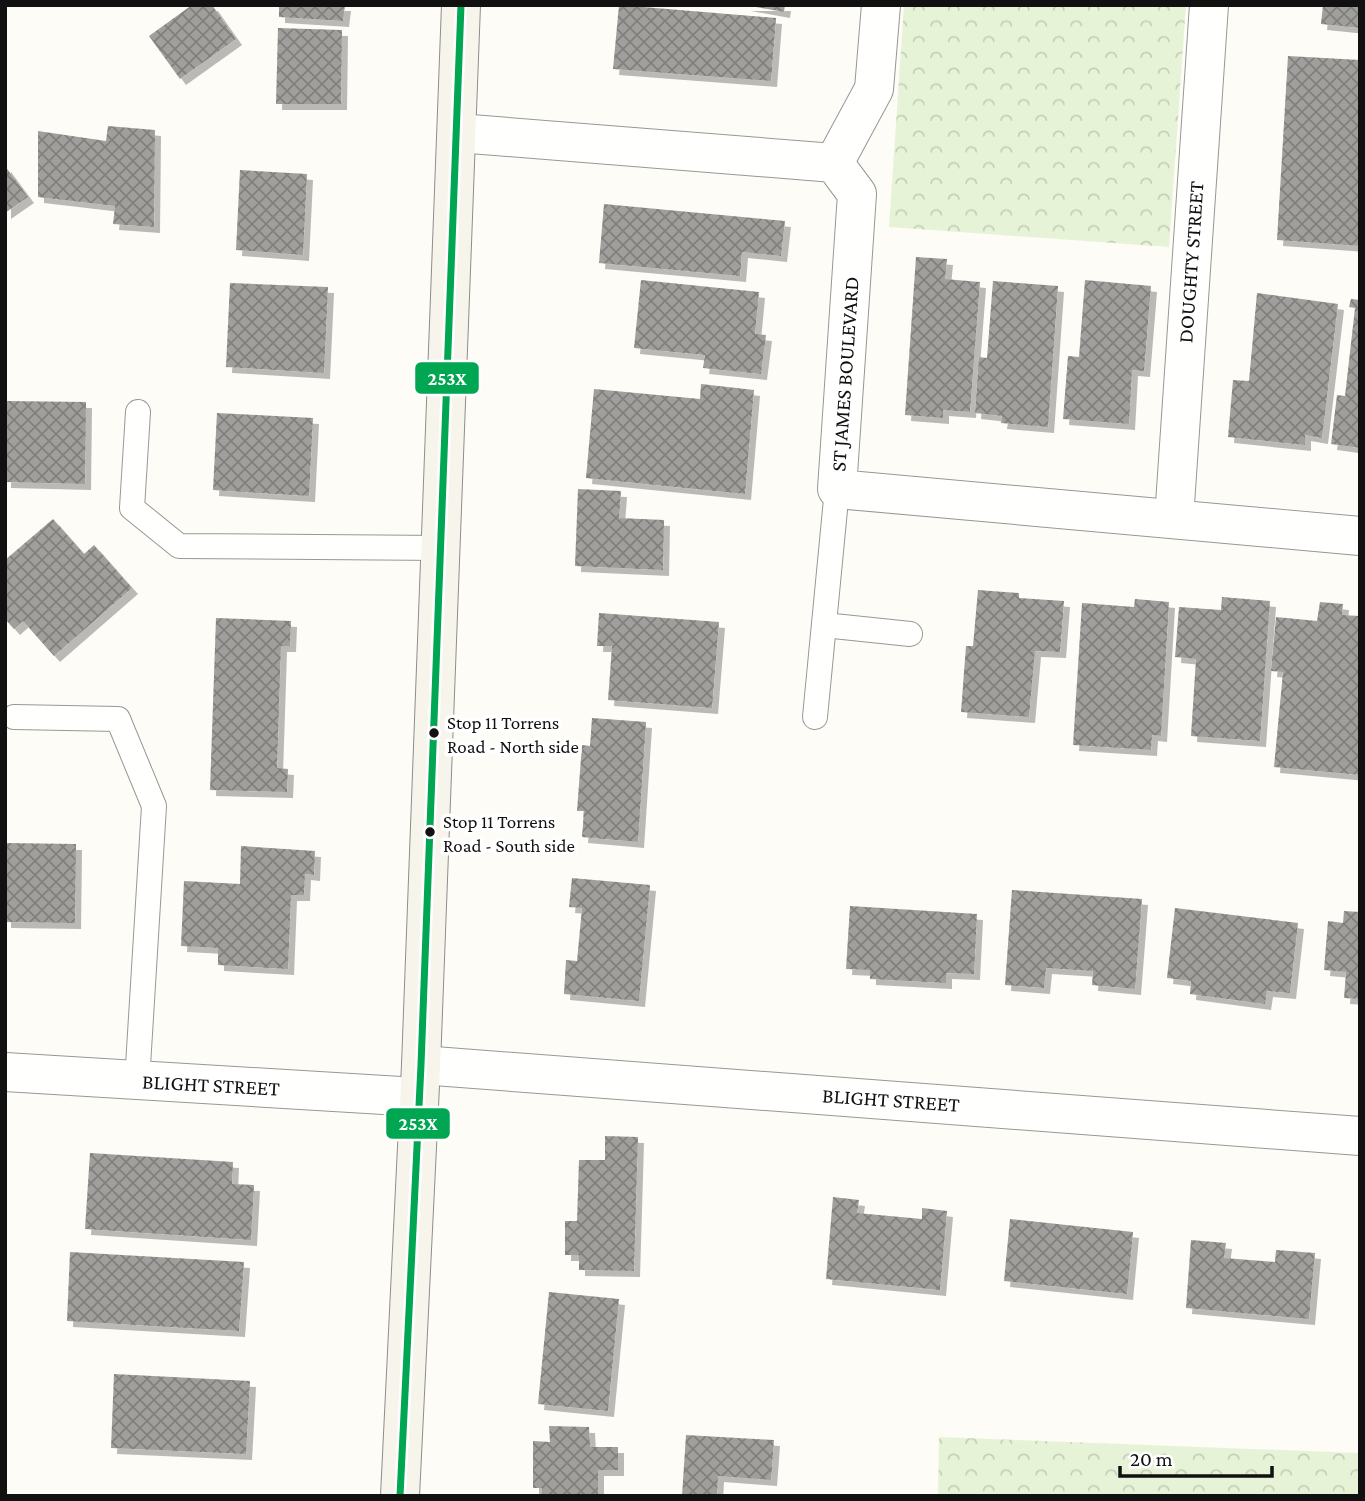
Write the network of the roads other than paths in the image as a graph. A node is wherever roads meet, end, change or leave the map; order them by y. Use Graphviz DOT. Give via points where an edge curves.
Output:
graph roads {
  1 [pos="461,5"];
  2 [pos="881,5"];
  3 [pos="1209,5"];
  4 [pos="458,133"];
  5 [pos="834,163"];
  6 [pos="138,412"];
  7 [pos="837,488"];
  8 [pos="1174,519"];
  9 [pos="1360,536"];
  10 [pos="442,548"];
  11 [pos="824,625"];
  12 [pos="910,634"];
  13 [pos="14,717"];
  14 [pos="815,717"];
  15 [pos="5,1072"];
  16 [pos="419,1081"];
  17 [pos="137,1082"];
  18 [pos="1360,1136"];
  19 [pos="400,1496"];
  1 -- 4 [label="main road"];
  2 -- 5 [label="street" via="874,89"];
  3 -- 8 [label="street, DOUGHTY STREET"];
  4 -- 5 [label="street"];
  4 -- 10 [label="main road"];
  5 -- 7 [label="street, ST JAMES BOULEVARD" via="857,194"];
  6 -- 10 [label="lane" via="132,508 179,546"];
  7 -- 8 [label="street, ST JAMES BOULEVARD"];
  7 -- 11 [label="lane"];
  8 -- 9 [label="street, ST JAMES BOULEVARD"];
  10 -- 16 [label="main road"];
  11 -- 12 [label="lane"];
  11 -- 14 [label="lane"];
  13 -- 17 [label="lane" via="118,719 154,806"];
  15 -- 17 [label="street, BLIGHT STREET"];
  16 -- 17 [label="street, BLIGHT STREET"];
  16 -- 18 [label="street, BLIGHT STREET"];
  16 -- 19 [label="main road"];
}
